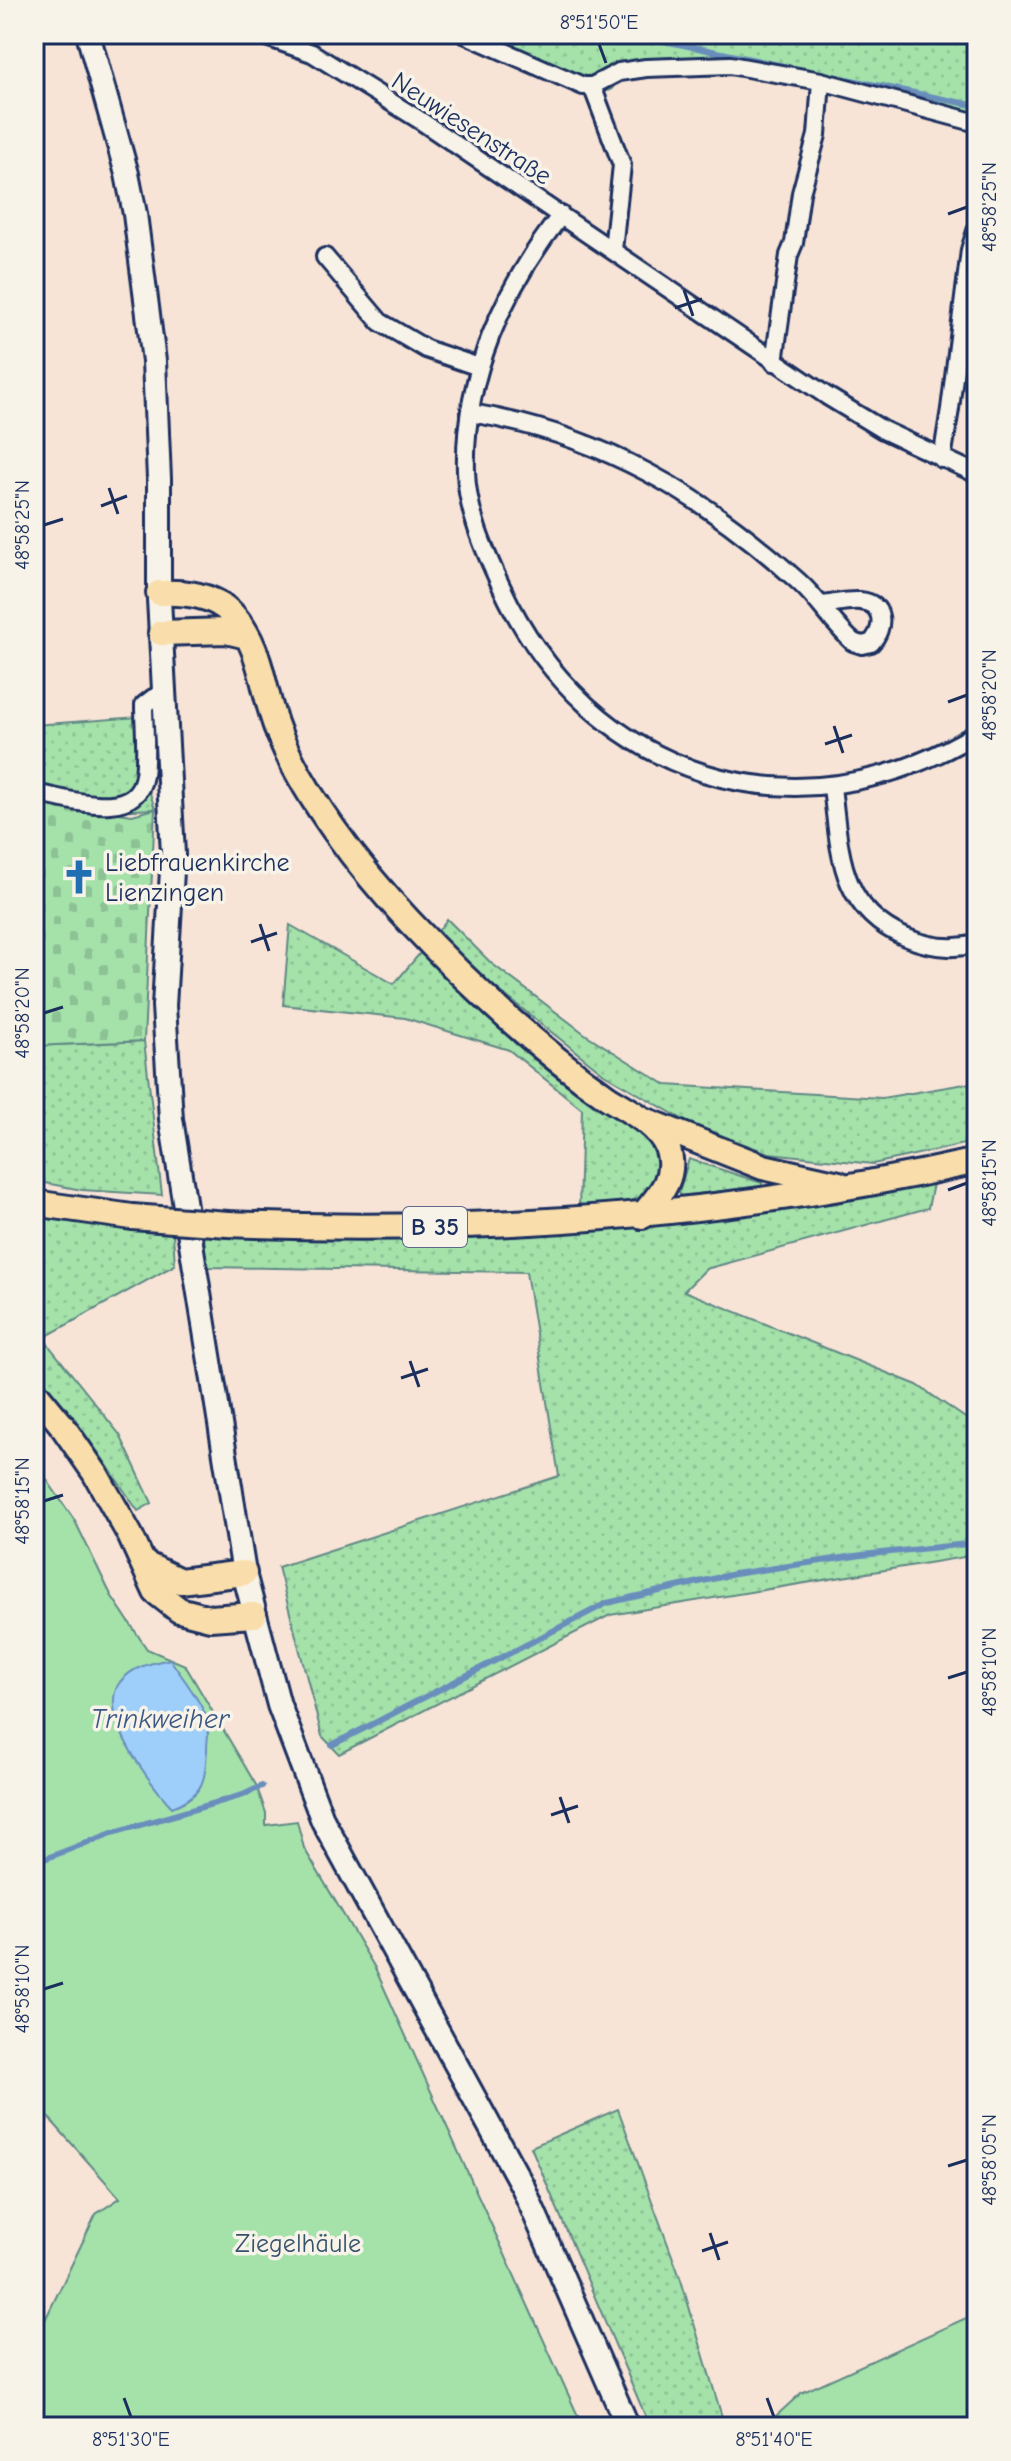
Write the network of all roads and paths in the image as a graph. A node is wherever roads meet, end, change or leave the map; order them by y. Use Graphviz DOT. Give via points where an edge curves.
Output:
graph roads {
  1 [pos="88,34"];
  2 [pos="258,34"];
  3 [pos="464,34"];
  4 [pos="821,81"];
  5 [pos="592,86"];
  6 [pos="977,123"];
  7 [pos="561,215"];
  8 [pos="977,228"];
  9 [pos="613,250"];
  10 [pos="325,257"];
  11 [pos="774,362"];
  12 [pos="479,367"];
  13 [pos="471,413"];
  14 [pos="942,459"];
  15 [pos="977,474"];
  16 [pos="159,593"];
  17 [pos="821,605"];
  18 [pos="161,633"];
  19 [pos="247,636"];
  20 [pos="165,695"];
  21 [pos="977,733"];
  22 [pos="832,787"];
  23 [pos="34,793"];
  24 [pos="977,944"];
  25 [pos="643,1120"];
  26 [pos="977,1161"];
  27 [pos="854,1187"];
  28 [pos="34,1203"];
  29 [pos="642,1216"];
  30 [pos="34,1391"];
  31 [pos="145,1564"];
  32 [pos="244,1573"];
  33 [pos="254,1615"];
  34 [pos="628,2427"];
  1 -- 16 [label="main road" via="127,174 149,312 159,479"];
  2 -- 7 [label="street, Neuwiesenstraße" via="312,53"];
  3 -- 5 [label="street"];
  4 -- 5 [label="street" via="730,65 619,72"];
  4 -- 6 [label="street"];
  4 -- 11 [label="street" via="817,135 789,255"];
  5 -- 9 [label="street" via="622,165"];
  7 -- 9 [label="street, Neuwiesenstraße"];
  7 -- 12 [label="street" via="521,273"];
  8 -- 14 [label="street"];
  9 -- 11 [label="street, Neuwiesenstraße"];
  10 -- 12 [label="street" via="380,322 426,349"];
  11 -- 14 [label="street, Neuwiesenstraße" via="883,430"];
  12 -- 13 [label="street"];
  13 -- 17 [label="street" via="545,428 651,473 750,539"];
  13 -- 22 [label="street" via="466,475 474,519 511,608 533,645 584,703 683,767 759,787"];
  14 -- 15 [label="street, Neuwiesenstraße"];
  16 -- 18 [label="main road"];
  16 -- 19 [label="main road" via="180,592 218,602"];
  18 -- 19 [label="main road" via="226,631"];
  18 -- 20 [label="main road"];
  19 -- 25 [label="main road" via="287,752 359,862 401,913 514,1024"];
  20 -- 23 [label="street" via="144,705 144,776 134,797 103,805"];
  20 -- 32 [label="main road" via="173,854 164,1006 171,1119"];
  21 -- 22 [label="street" via="905,768"];
  22 -- 24 [label="street" via="844,869 863,908 894,933 916,942 941,947"];
  25 -- 27 [label="main road" via="763,1167"];
  25 -- 29 [label="main road" via="663,1139 671,1170 666,1187"];
  26 -- 27 [label="main road, B 35"];
  27 -- 29 [label="main road, B 35"];
  28 -- 29 [label="main road, B 35, bridge" via="228,1224 395,1228"];
  30 -- 31 [label="main road" via="95,1473"];
  31 -- 32 [label="main road" via="180,1581"];
  31 -- 33 [label="main road" via="156,1592 179,1610 210,1618"];
  32 -- 33 [label="main road"];
  33 -- 34 [label="main road" via="279,1705 323,1821 523,2187"];
}
